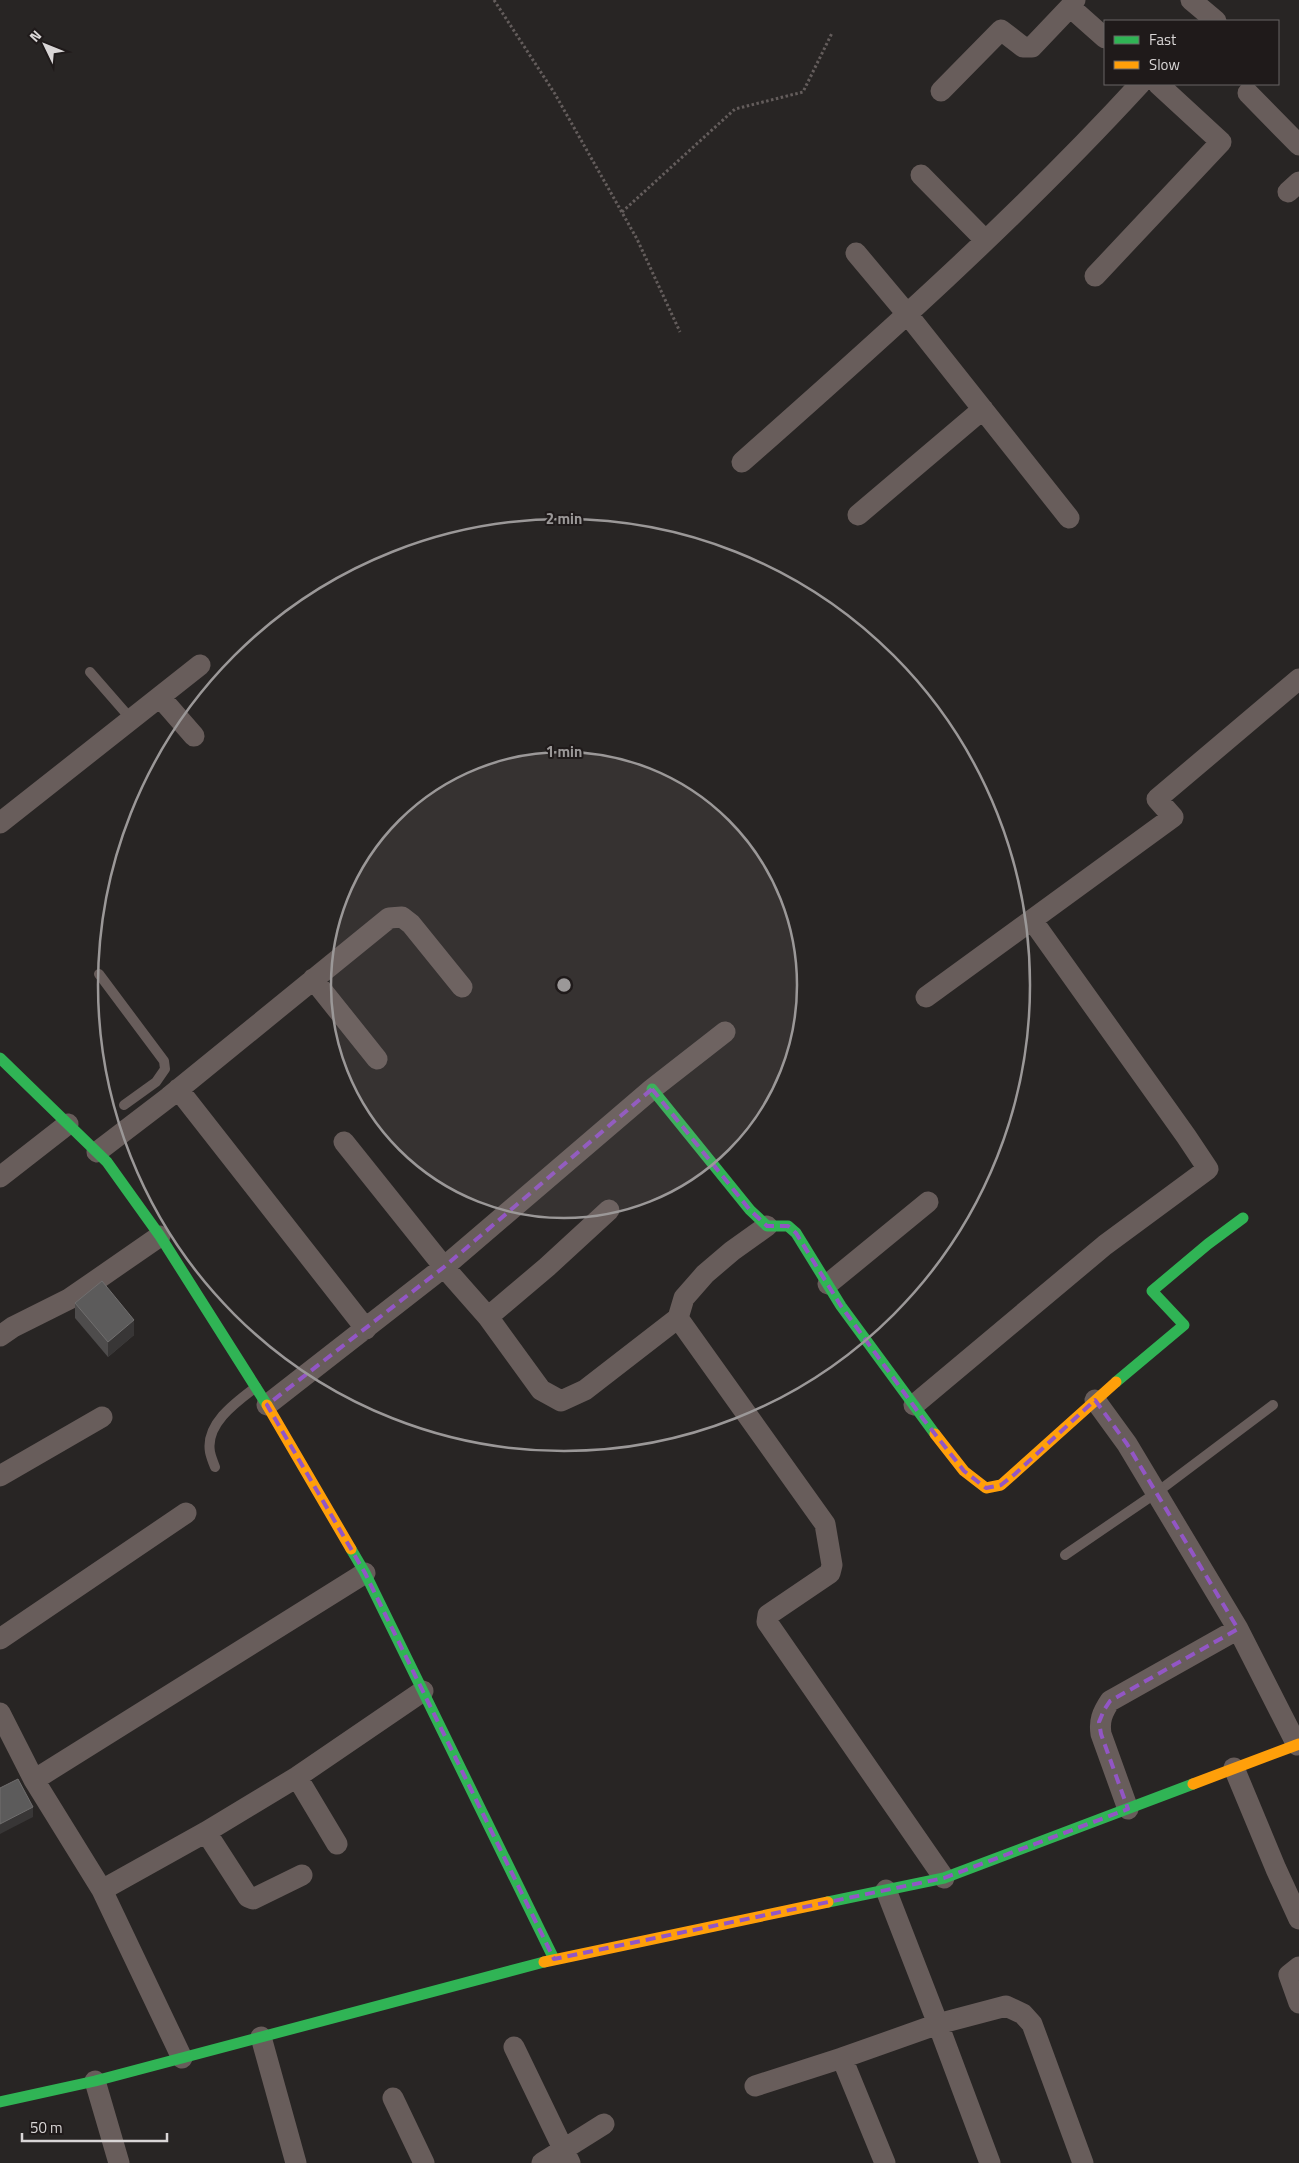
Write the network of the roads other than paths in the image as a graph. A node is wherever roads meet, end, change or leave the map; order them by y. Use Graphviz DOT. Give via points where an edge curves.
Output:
graph roads {
  1 [pos="1191,0"];
  2 [pos="1073,3"];
  3 [pos="1215,20"];
  4 [pos="1104,37"];
  5 [pos="1139,85"];
  6 [pos="1159,85"];
  7 [pos="941,91"];
  8 [pos="1248,93"];
  9 [pos="1299,145"];
  10 [pos="921,175"];
  11 [pos="985,240"];
  12 [pos="856,252"];
  13 [pos="1094,276"];
  14 [pos="908,315"];
  15 [pos="983,409"];
  16 [pos="742,462"];
  17 [pos="858,514"];
  18 [pos="1069,518"];
  19 [pos="200,665"];
  20 [pos="90,672"];
  21 [pos="1299,679"];
  22 [pos="160,697"];
  23 [pos="131,719"];
  24 [pos="194,736"];
  25 [pos="0,823"];
  26 [pos="1032,920"];
  27 [pos="100,974"];
  28 [pos="313,979"];
  29 [pos="462,987"];
  30 [pos="926,997"];
  31 [pos="725,1032"];
  32 [pos="0,1058"];
  33 [pos="377,1058"];
  34 [pos="168,1089"];
  35 [pos="652,1089"];
  36 [pos="124,1105"];
  37 [pos="68,1124"];
  38 [pos="344,1142"];
  39 [pos="97,1152"];
  40 [pos="0,1177"];
  41 [pos="928,1202"];
  42 [pos="609,1210"];
  43 [pos="1243,1218"];
  44 [pos="767,1226"];
  45 [pos="160,1236"];
  46 [pos="444,1267"];
  47 [pos="828,1284"];
  48 [pos="488,1317"];
  49 [pos="678,1318"];
  50 [pos="366,1329"];
  51 [pos="0,1336"];
  52 [pos="261,1396"];
  53 [pos="1094,1400"];
  54 [pos="1273,1405"];
  55 [pos="914,1406"];
  56 [pos="102,1417"];
  57 [pos="215,1467"];
  58 [pos="0,1476"];
  59 [pos="1156,1492"];
  60 [pos="186,1513"];
  61 [pos="1065,1555"];
  62 [pos="365,1573"];
  63 [pos="1238,1629"];
  64 [pos="0,1639"];
  65 [pos="423,1691"];
  66 [pos="0,1713"];
  67 [pos="1298,1745"];
  68 [pos="1234,1768"];
  69 [pos="296,1777"];
  70 [pos="34,1780"];
  71 [pos="1128,1808"];
  72 [pos="206,1832"];
  73 [pos="337,1844"];
  74 [pos="302,1874"];
  75 [pos="944,1878"];
  76 [pos="102,1890"];
  77 [pos="886,1890"];
  78 [pos="1299,1919"];
  79 [pos="554,1959"];
  80 [pos="1299,1967"];
  81 [pos="1299,2003"];
  82 [pos="938,2024"];
  83 [pos="262,2036"];
  84 [pos="514,2047"];
  85 [pos="182,2058"];
  86 [pos="842,2058"];
  87 [pos="95,2081"];
  88 [pos="755,2086"];
  89 [pos="393,2098"];
  90 [pos="0,2102"];
  91 [pos="604,2124"];
  92 [pos="567,2157"];
  93 [pos="120,2163"];
  94 [pos="296,2163"];
  95 [pos="424,2163"];
  96 [pos="542,2163"];
  97 [pos="885,2163"];
  98 [pos="990,2163"];
  99 [pos="1083,2163"];
  1 -- 3 [label="street"];
  2 -- 4 [label="street"];
  2 -- 7 [label="street" via="1029,48 1001,30"];
  5 -- 11 [label="street"];
  6 -- 13 [label="street" via="1221,142"];
  8 -- 9 [label="street"];
  10 -- 11 [label="street"];
  11 -- 14 [label="street"];
  12 -- 14 [label="street"];
  14 -- 15 [label="street"];
  14 -- 16 [label="street"];
  15 -- 17 [label="street"];
  15 -- 18 [label="street"];
  19 -- 22 [label="street"];
  20 -- 23 [label="lane"];
  21 -- 26 [label="street" via="1156,799 1173,817"];
  22 -- 23 [label="street"];
  22 -- 24 [label="street"];
  23 -- 25 [label="street"];
  26 -- 30 [label="street"];
  26 -- 55 [label="street" via="1208,1169 1105,1245"];
  27 -- 34 [label="lane" via="164,1061"];
  28 -- 29 [label="street" via="389,918 402,917"];
  28 -- 33 [label="street"];
  28 -- 34 [label="street"];
  31 -- 35 [label="street"];
  32 -- 37 [label="street"];
  34 -- 36 [label="lane"];
  34 -- 39 [label="street"];
  34 -- 50 [label="street"];
  35 -- 44 [label="street" via="726,1182"];
  35 -- 46 [label="street"];
  37 -- 39 [label="street"];
  37 -- 40 [label="street"];
  38 -- 46 [label="street"];
  39 -- 45 [label="street"];
  41 -- 47 [label="street"];
  42 -- 48 [label="street"];
  43 -- 53 [label="street" via="1152,1291 1184,1325"];
  44 -- 47 [label="street" via="788,1226 796,1232"];
  44 -- 49 [label="street" via="706,1274 684,1298"];
  45 -- 51 [label="street" via="69,1299"];
  45 -- 52 [label="street"];
  46 -- 48 [label="street"];
  46 -- 50 [label="street"];
  47 -- 55 [label="street"];
  48 -- 49 [label="street" via="541,1390 561,1401 586,1390"];
  49 -- 75 [label="street" via="826,1524 832,1565 830,1573 768,1615 767,1622"];
  50 -- 52 [label="street"];
  52 -- 57 [label="lane" via="223,1415 210,1442"];
  52 -- 62 [label="street"];
  53 -- 55 [label="street" via="1015,1474 1001,1485 986,1488 964,1471"];
  53 -- 59 [label="street" via="1112,1422"];
  54 -- 59 [label="lane"];
  56 -- 58 [label="street"];
  59 -- 61 [label="lane"];
  59 -- 63 [label="street"];
  60 -- 64 [label="street"];
  62 -- 65 [label="street"];
  62 -- 70 [label="street"];
  63 -- 67 [label="street"];
  63 -- 71 [label="street" via="1110,1701 1104,1710 1099,1722 1101,1734"];
  65 -- 69 [label="street"];
  65 -- 79 [label="street"];
  66 -- 70 [label="street"];
  67 -- 68 [label="street"];
  68 -- 71 [label="street"];
  68 -- 78 [label="street"];
  69 -- 72 [label="street"];
  69 -- 73 [label="street"];
  70 -- 76 [label="street"];
  71 -- 75 [label="street"];
  72 -- 74 [label="street" via="248,1897 254,1899"];
  72 -- 76 [label="street"];
  75 -- 77 [label="street"];
  76 -- 85 [label="street"];
  77 -- 79 [label="street"];
  77 -- 82 [label="street"];
  79 -- 83 [label="street"];
  80 -- 81 [label="street" via="1289,1975"];
  82 -- 86 [label="street"];
  82 -- 98 [label="street"];
  82 -- 99 [label="street" via="1006,2006 1023,2014 1032,2024"];
  83 -- 85 [label="street"];
  83 -- 94 [label="street"];
  84 -- 92 [label="street"];
  85 -- 87 [label="street"];
  86 -- 88 [label="street"];
  86 -- 97 [label="street"];
  87 -- 90 [label="street"];
  87 -- 93 [label="street"];
  89 -- 95 [label="street"];
  91 -- 92 [label="street"];
  92 -- 96 [label="street"];
}
